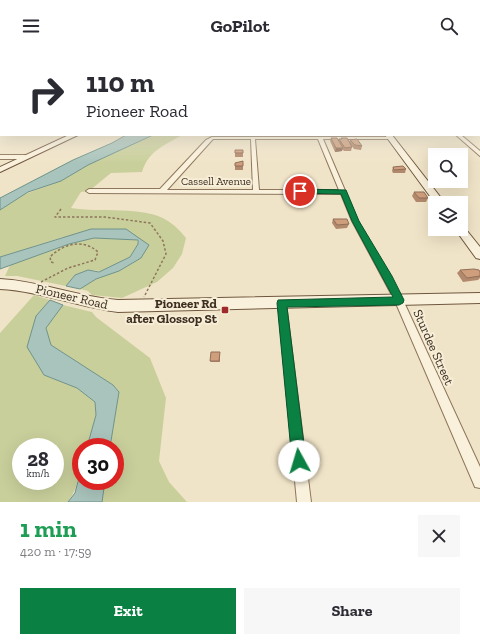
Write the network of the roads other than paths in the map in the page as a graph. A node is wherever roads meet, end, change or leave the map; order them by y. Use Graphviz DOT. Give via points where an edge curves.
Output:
graph roads {
  1 [pos="73,136"];
  2 [pos="459,136"];
  3 [pos="389,137"];
  4 [pos="253,138"];
  5 [pos="320,138"];
  6 [pos="480,154"];
  7 [pos="0,157"];
  8 [pos="25,157"];
  9 [pos="0,170"];
  10 [pos="89,191"];
  11 [pos="162,191"];
  12 [pos="256,191"];
  13 [pos="344,192"];
  14 [pos="435,196"];
  15 [pos="465,236"];
  16 [pos="480,255"];
  17 [pos="0,284"];
  18 [pos="480,298"];
  19 [pos="399,300"];
  20 [pos="282,303"];
  21 [pos="480,482"];
  22 [pos="304,502"];
  1 -- 8 [label="main road"];
  2 -- 6 [label="street"];
  3 -- 5 [label="street"];
  3 -- 14 [label="main road"];
  4 -- 5 [label="street"];
  4 -- 11 [label="street" via="208,140"];
  4 -- 12 [label="street"];
  5 -- 13 [label="street, Sturdee Street"];
  7 -- 8 [label="street"];
  8 -- 9 [label="main road"];
  10 -- 11 [label="street, Cassell Avenue"];
  11 -- 12 [label="street, Cassell Avenue"];
  12 -- 13 [label="street, Cassell Avenue"];
  13 -- 19 [label="street, Sturdee Street" via="355,221"];
  15 -- 16 [label="main road"];
  17 -- 20 [label="main road, Pioneer Road" via="32,286 106,305"];
  18 -- 19 [label="main road, Pioneer Road"];
  19 -- 20 [label="main road, Pioneer Road"];
  19 -- 21 [label="street, Sturdee Street"];
  20 -- 22 [label="street"];
}
